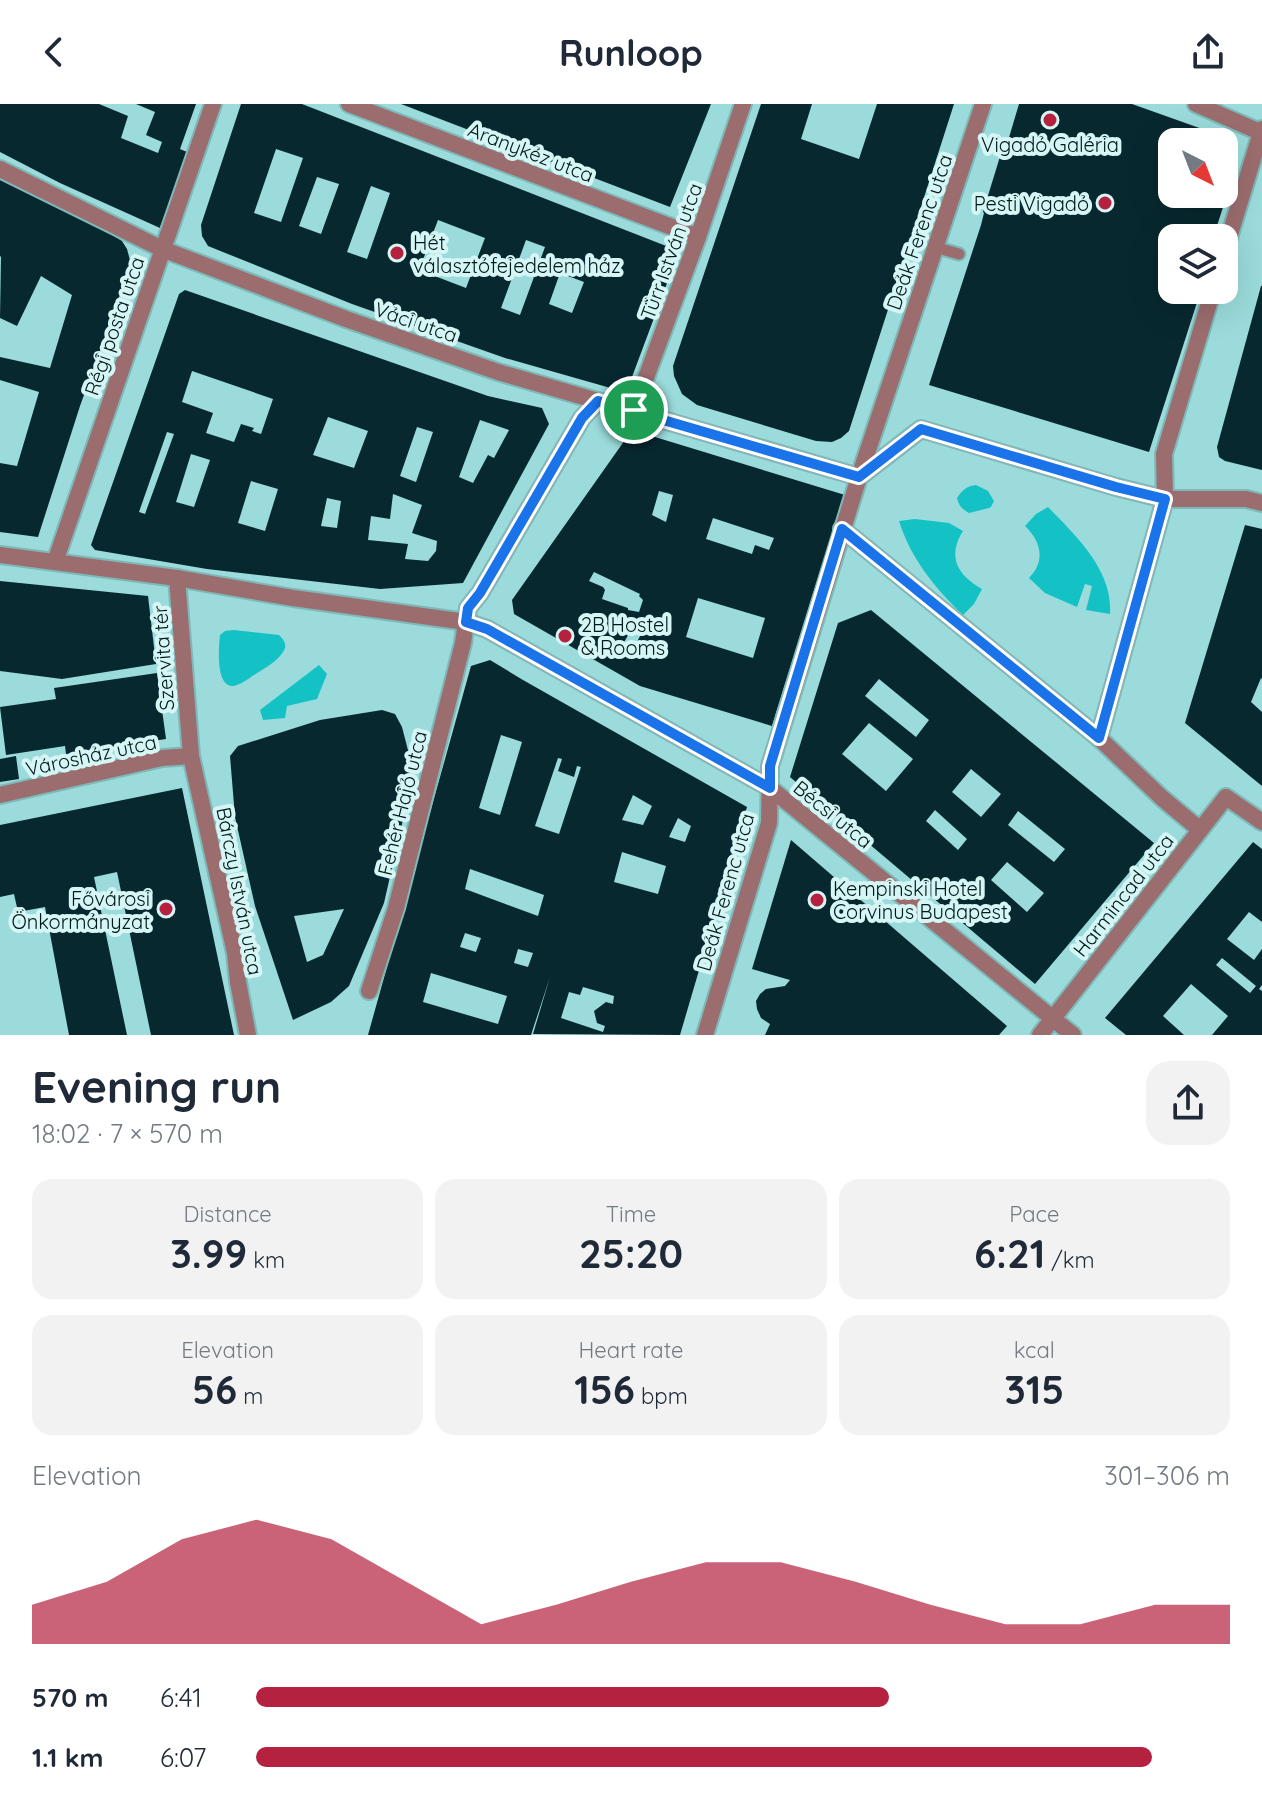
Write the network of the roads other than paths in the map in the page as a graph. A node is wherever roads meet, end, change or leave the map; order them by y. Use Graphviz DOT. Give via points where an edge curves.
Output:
graph roads {
  1 [pos="213,104"];
  2 [pos="349,104"];
  3 [pos="743,104"];
  4 [pos="983,104"];
  5 [pos="1196,104"];
  6 [pos="1261,131"];
  7 [pos="0,169"];
  8 [pos="1233,224"];
  9 [pos="698,237"];
  10 [pos="935,247"];
  11 [pos="162,249"];
  12 [pos="959,254"];
  13 [pos="1209,304"];
  14 [pos="598,401"];
  15 [pos="634,410"];
  16 [pos="859,477"];
  17 [pos="1165,499"];
  18 [pos="1254,501"];
  19 [pos="842,529"];
  20 [pos="0,555"];
  21 [pos="55,562"];
  22 [pos="177,578"];
  23 [pos="293,598"];
  24 [pos="466,622"];
  25 [pos="1099,738"];
  26 [pos="191,756"];
  27 [pos="770,788"];
  28 [pos="0,795"];
  29 [pos="1262,822"];
  30 [pos="1199,829"];
  31 [pos="369,991"];
  32 [pos="1053,1019"];
  33 [pos="248,1035"];
  34 [pos="705,1035"];
  35 [pos="1040,1035"];
  36 [pos="1073,1035"];
  1 -- 11 [label="street, Régi posta utca"];
  2 -- 9 [label="street, Aranykéz utca"];
  3 -- 9 [label="street, Türr István utca"];
  4 -- 10 [label="street, Deák Ferenc utca"];
  5 -- 6 [label="street"];
  6 -- 8 [label="street"];
  7 -- 11 [label="street, Váci utca"];
  9 -- 15 [label="street, Türr István utca"];
  10 -- 12 [label="lane"];
  10 -- 16 [label="street, Deák Ferenc utca"];
  11 -- 14 [label="street, Váci utca" via="346,319"];
  11 -- 21 [label="street, Régi posta utca"];
  13 -- 17 [label="street" via="1164,454"];
  14 -- 15 [label="street, Váci utca"];
  14 -- 24 [label="street, Fehér Hajó utca" via="582,418 468,608"];
  15 -- 16 [label="street, Váci utca"];
  16 -- 17 [label="street" via="921,429"];
  16 -- 19 [label="street, Deák Ferenc utca"];
  17 -- 18 [label="street"];
  17 -- 25 [label="street"];
  19 -- 25 [label="street"];
  19 -- 27 [label="street, Deák Ferenc utca" via="770,766"];
  20 -- 21 [label="street"];
  21 -- 22 [label="street"];
  22 -- 23 [label="street, Szervita tér"];
  22 -- 26 [label="street, Szervita tér"];
  23 -- 24 [label="street, Bécsi utca"];
  24 -- 27 [label="street, Bécsi utca"];
  24 -- 31 [label="street, Fehér Hajó utca" via="396,908"];
  25 -- 30 [label="street"];
  26 -- 28 [label="street, Városház utca"];
  26 -- 33 [label="street, Bárczy István utca"];
  27 -- 32 [label="street, Bécsi utca"];
  27 -- 34 [label="street, Deák Ferenc utca" via="769,823"];
  29 -- 30 [label="street, Harmincad utca" via="1226,797"];
  30 -- 32 [label="street, Harmincad utca"];
  32 -- 35 [label="street, Harmincad utca"];
  32 -- 36 [label="street, Bécsi utca"];
}
